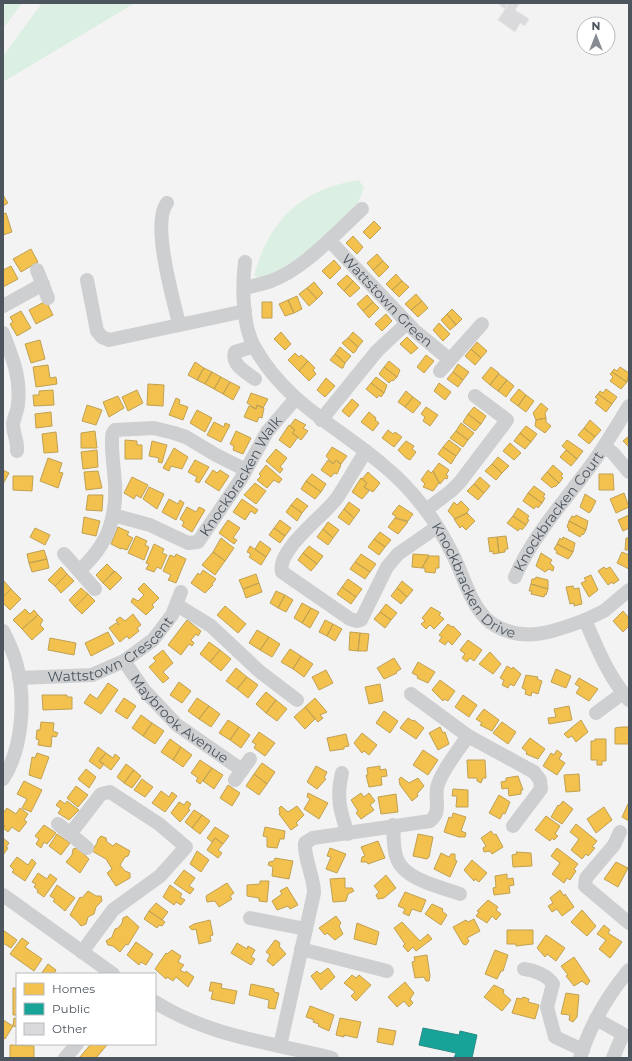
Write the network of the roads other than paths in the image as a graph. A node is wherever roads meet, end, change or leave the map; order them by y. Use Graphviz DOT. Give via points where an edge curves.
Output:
graph roads {
  1 [pos="167,203"];
  2 [pos="362,208"];
  3 [pos="329,240"];
  4 [pos="245,262"];
  5 [pos="37,270"];
  6 [pos="87,280"];
  7 [pos="42,284"];
  8 [pos="244,288"];
  9 [pos="48,298"];
  10 [pos="3,306"];
  11 [pos="245,311"];
  12 [pos="407,323"];
  13 [pos="179,324"];
  14 [pos="482,324"];
  15 [pos="3,333"];
  16 [pos="254,347"];
  17 [pos="448,359"];
  18 [pos="440,370"];
  19 [pos="255,379"];
  20 [pos="475,396"];
  21 [pos="296,398"];
  22 [pos="629,406"];
  23 [pos="321,420"];
  24 [pos="605,447"];
  25 [pos="17,451"];
  26 [pos="366,451"];
  27 [pos="246,470"];
  28 [pos="629,472"];
  29 [pos="426,510"];
  30 [pos="113,515"];
  31 [pos="437,527"];
  32 [pos="64,554"];
  33 [pos="79,571"];
  34 [pos="515,577"];
  35 [pos="95,589"];
  36 [pos="629,590"];
  37 [pos="585,620"];
  38 [pos="3,631"];
  39 [pos="124,661"];
  40 [pos="19,678"];
  41 [pos="411,694"];
  42 [pos="626,697"];
  43 [pos="297,700"];
  44 [pos="596,713"];
  45 [pos="468,736"];
  46 [pos="243,769"];
  47 [pos="4,773"];
  48 [pos="342,773"];
  49 [pos="58,824"];
  50 [pos="393,825"];
  51 [pos="514,826"];
  52 [pos="620,832"];
  53 [pos="70,834"];
  54 [pos="348,834"];
  55 [pos="87,848"];
  56 [pos="460,894"];
  57 [pos="3,895"];
  58 [pos="250,918"];
  59 [pos="629,924"];
  60 [pos="306,929"];
  61 [pos="301,949"];
  62 [pos="82,952"];
  63 [pos="524,968"];
  64 [pos="629,970"];
  65 [pos="387,971"];
  66 [pos="112,973"];
  67 [pos="156,1003"];
  68 [pos="596,1019"];
  69 [pos="626,1030"];
  70 [pos="77,1045"];
  71 [pos="280,1046"];
  72 [pos="582,1054"];
  73 [pos="65,1058"];
  74 [pos="332,1058"];
  75 [pos="613,1058"];
  1 -- 13 [label="street" via="161,215 164,259"];
  2 -- 3 [label="street"];
  3 -- 8 [label="street" via="286,274"];
  3 -- 12 [label="street, Wattstown Green"];
  4 -- 8 [label="street, Knockbracken Drive"];
  5 -- 7 [label="street"];
  6 -- 13 [label="street" via="97,331 102,338 109,340"];
  7 -- 9 [label="street"];
  7 -- 10 [label="street"];
  8 -- 11 [label="street, Knockbracken Drive"];
  11 -- 13 [label="street"];
  11 -- 16 [label="street, Knockbracken Drive"];
  12 -- 17 [label="street, Wattstown Green"];
  12 -- 23 [label="street" via="377,351"];
  14 -- 17 [label="street"];
  15 -- 25 [label="street" via="18,376 18,404 13,424 18,441"];
  16 -- 19 [label="street" via="235,352 234,357 240,368"];
  16 -- 21 [label="street, Knockbracken Drive"];
  17 -- 18 [label="street"];
  20 -- 29 [label="street" via="507,420 460,482"];
  21 -- 23 [label="street, Knockbracken Drive"];
  21 -- 27 [label="street, Knockbracken Walk" via="267,432"];
  22 -- 24 [label="street, Knockbracken Court"];
  23 -- 26 [label="street, Knockbracken Drive"];
  24 -- 28 [label="street, Knockbracken Court"];
  24 -- 34 [label="street, Knockbracken Court" via="526,554"];
  26 -- 29 [label="street, Knockbracken Drive" via="394,475"];
  26 -- 31 [label="street" via="331,506 299,536 282,562 282,572 356,621 363,617 387,567 398,554"];
  27 -- 30 [label="street, Knockbracken Walk" via="198,542 188,543 150,525"];
  27 -- 30 [label="street" via="174,433 154,428 115,430 112,437 116,481"];
  29 -- 31 [label="street, Knockbracken Drive"];
  30 -- 33 [label="street" via="100,550"];
  31 -- 37 [label="street, Knockbracken Drive" via="453,554 474,602 482,615 494,626 511,634 526,636"];
  32 -- 33 [label="street"];
  33 -- 35 [label="street"];
  36 -- 37 [label="street" via="610,607"];
  37 -- 42 [label="street" via="605,663"];
  38 -- 40 [label="street" via="13,650"];
  39 -- 40 [label="street, Wattstown Crescent" via="92,675"];
  39 -- 43 [label="street, Wattstown Crescent" via="153,640 179,599 259,671"];
  39 -- 46 [label="street, Maybrook Avenue" via="144,690 177,725"];
  40 -- 47 [label="street" via="21,696 18,740 15,756"];
  41 -- 45 [label="street"];
  42 -- 44 [label="street"];
  45 -- 50 [label="street" via="438,783 436,816 430,821"];
  45 -- 51 [label="street" via="534,772 540,780 541,789"];
  48 -- 54 [label="street" via="339,807"];
  49 -- 53 [label="street"];
  50 -- 54 [label="street"];
  50 -- 56 [label="street" via="396,859 404,871"];
  52 -- 59 [label="street" via="614,845 586,878 585,886"];
  53 -- 55 [label="street"];
  53 -- 62 [label="street" via="101,794 110,792 159,824 186,847 160,876 113,910"];
  54 -- 60 [label="street" via="313,838 305,843 314,888"];
  57 -- 62 [label="street"];
  58 -- 60 [label="street"];
  60 -- 61 [label="street"];
  61 -- 65 [label="street"];
  61 -- 71 [label="street"];
  62 -- 66 [label="street"];
  63 -- 72 [label="street" via="550,979 553,984 546,1007 555,1037"];
  64 -- 68 [label="street" via="617,984"];
  67 -- 71 [label="street" via="169,1012 205,1027"];
  68 -- 69 [label="street"];
  68 -- 72 [label="street"];
  69 -- 75 [label="street"];
  70 -- 73 [label="street"];
  71 -- 74 [label="street"];
}
